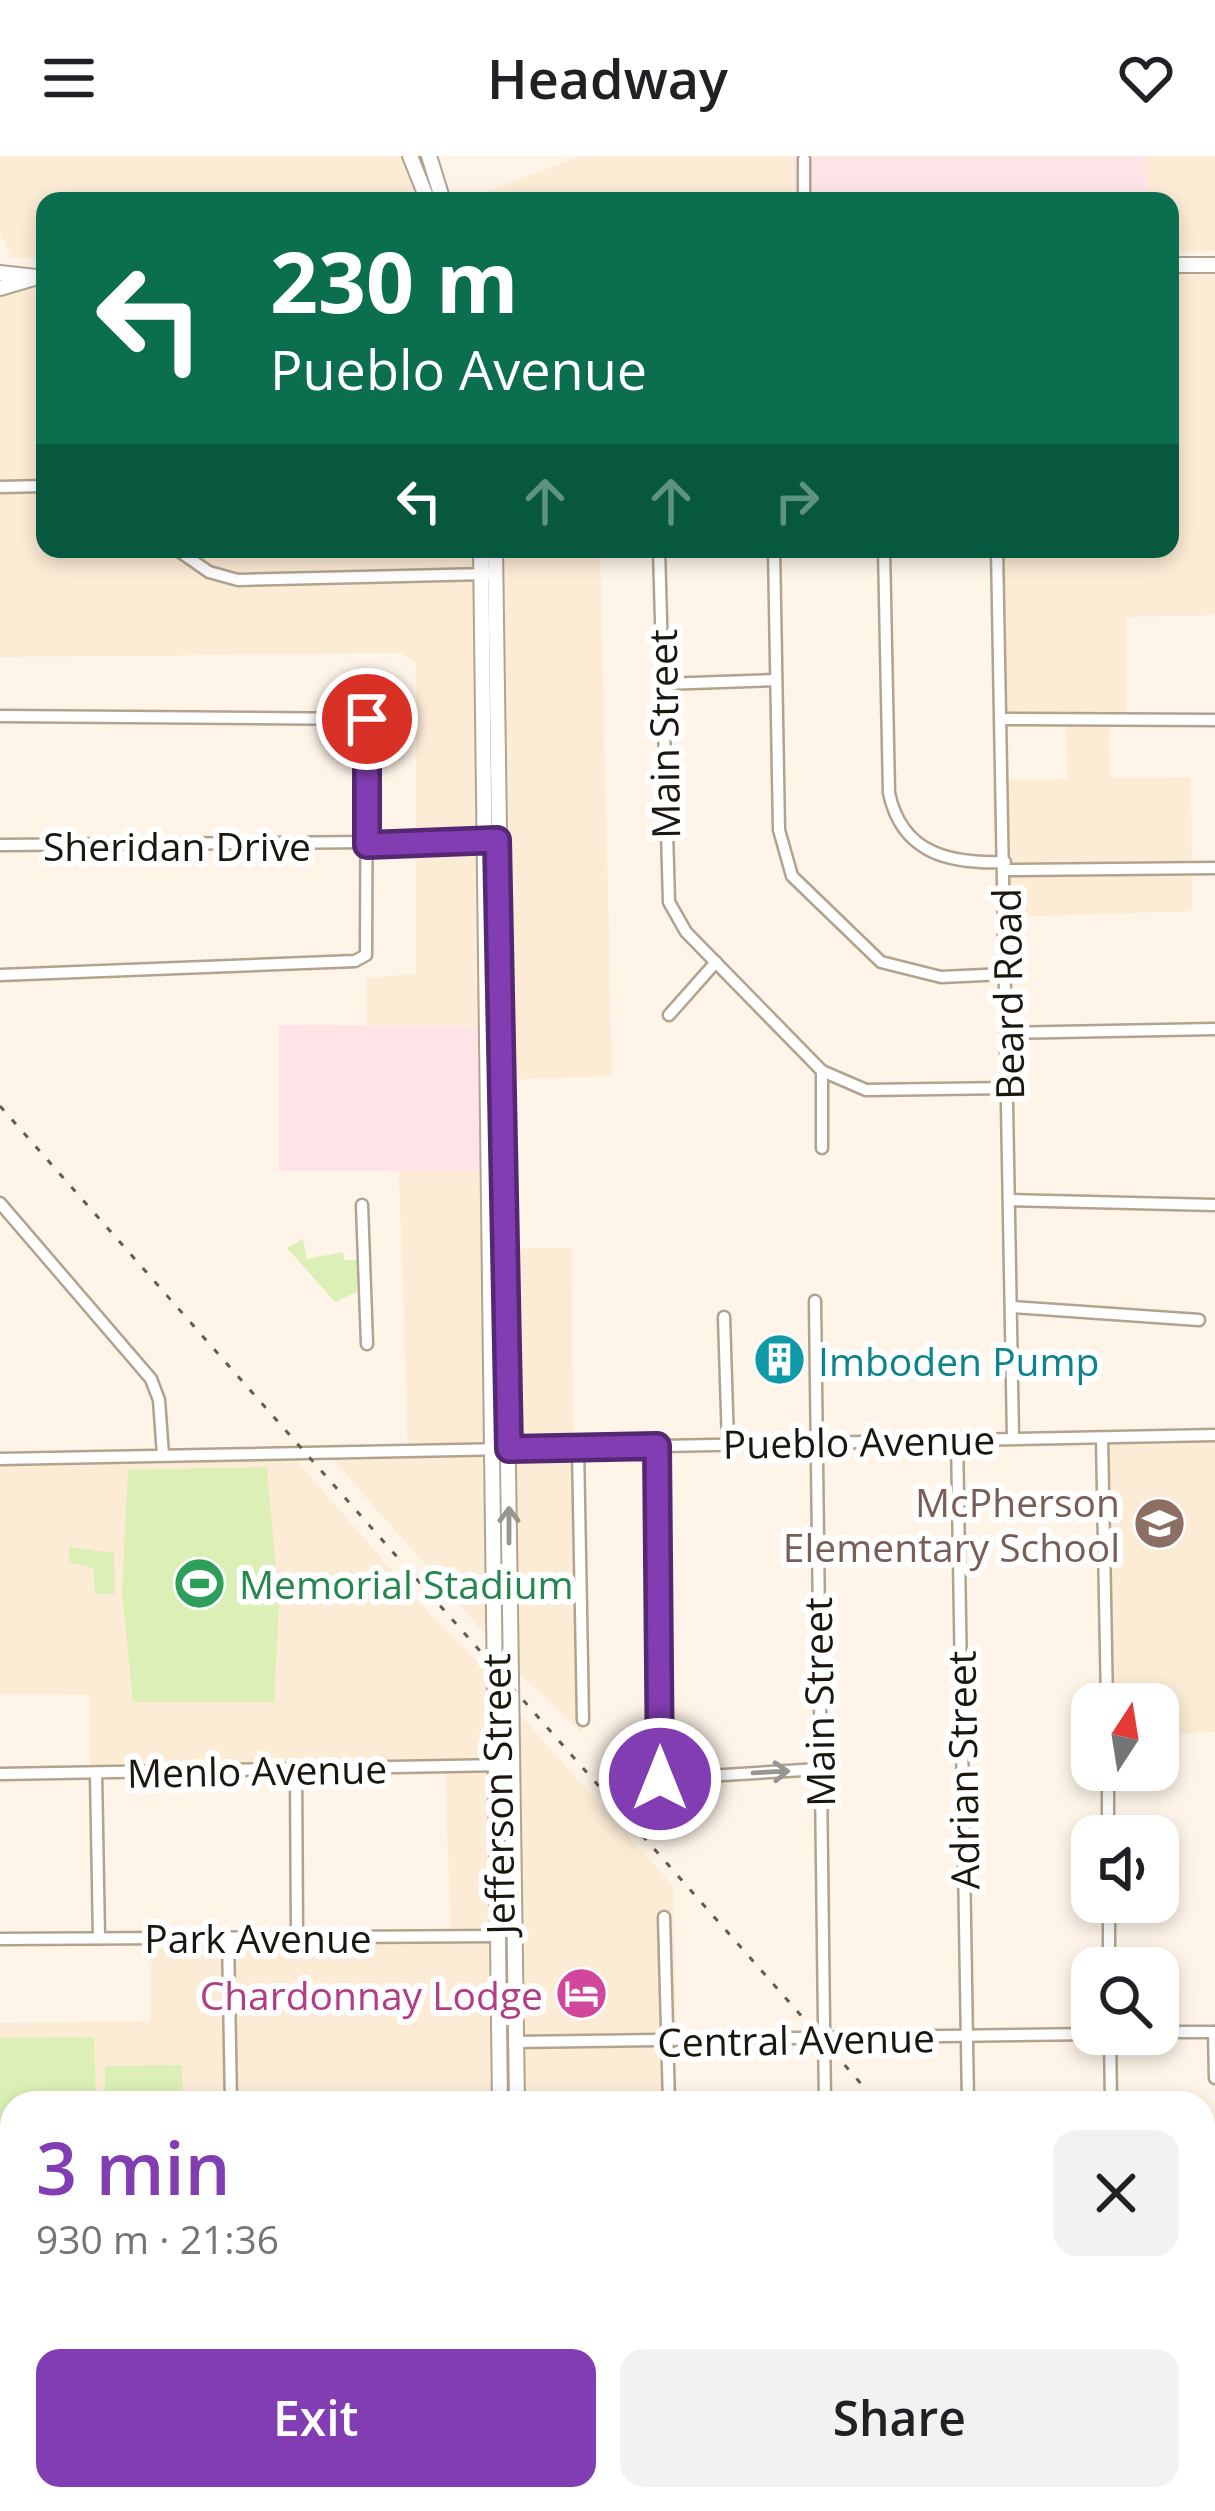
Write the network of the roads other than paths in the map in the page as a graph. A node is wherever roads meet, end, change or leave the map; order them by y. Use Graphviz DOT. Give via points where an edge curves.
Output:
graph roads {
  1 [pos="410,156"];
  2 [pos="429,156"];
  3 [pos="804,159"];
  4 [pos="424,192"];
  5 [pos="439,192"];
  6 [pos="804,192"];
  7 [pos="1215,265"];
  8 [pos="1179,266"];
  9 [pos="0,273"];
  10 [pos="36,278"];
  11 [pos="36,279"];
  12 [pos="0,287"];
  13 [pos="0,487"];
  14 [pos="36,487"];
  15 [pos="189,558"];
  16 [pos="484,558"];
  17 [pos="492,558"];
  18 [pos="659,558"];
  19 [pos="774,558"];
  20 [pos="884,558"];
  21 [pos="998,558"];
  22 [pos="488,574"];
  23 [pos="776,680"];
  24 [pos="663,684"];
  25 [pos="0,716"];
  26 [pos="1001,719"];
  27 [pos="1215,720"];
  28 [pos="491,840"];
  29 [pos="0,844"];
  30 [pos="367,845"];
  31 [pos="1005,866"];
  32 [pos="1215,868"];
  33 [pos="716,962"];
  34 [pos="1005,974"];
  35 [pos="0,975"];
  36 [pos="670,1016"];
  37 [pos="1215,1029"];
  38 [pos="1009,1033"];
  39 [pos="822,1071"];
  40 [pos="1009,1088"];
  41 [pos="822,1148"];
  42 [pos="1010,1200"];
  43 [pos="0,1203"];
  44 [pos="362,1204"];
  45 [pos="1215,1205"];
  46 [pos="815,1301"];
  47 [pos="1013,1307"];
  48 [pos="724,1317"];
  49 [pos="1198,1320"];
  50 [pos="367,1344"];
  51 [pos="1215,1435"];
  52 [pos="957,1437"];
  53 [pos="1013,1438"];
  54 [pos="1102,1438"];
  55 [pos="814,1439"];
  56 [pos="728,1444"];
  57 [pos="657,1446"];
  58 [pos="578,1447"];
  59 [pos="491,1449"];
  60 [pos="509,1449"];
  61 [pos="163,1455"];
  62 [pos="0,1459"];
  63 [pos="1107,1683"];
  64 [pos="583,1720"];
  65 [pos="513,1765"];
  66 [pos="495,1766"];
  67 [pos="296,1768"];
  68 [pos="819,1769"];
  69 [pos="96,1773"];
  70 [pos="0,1774"];
  71 [pos="664,1917"];
  72 [pos="508,1936"];
  73 [pos="228,1937"];
  74 [pos="296,1937"];
  75 [pos="99,1938"];
  76 [pos="0,1940"];
  77 [pos="1179,2032"];
  78 [pos="1215,2032"];
  79 [pos="1071,2034"];
  80 [pos="965,2037"];
  81 [pos="824,2041"];
  82 [pos="508,2042"];
  83 [pos="668,2042"];
  84 [pos="1111,2055"];
  85 [pos="1215,2078"];
  86 [pos="231,2091"];
  87 [pos="502,2091"];
  88 [pos="515,2091"];
  89 [pos="669,2091"];
  90 [pos="825,2091"];
  91 [pos="967,2091"];
  92 [pos="1112,2091"];
  1 -- 4 [label="main road"];
  2 -- 5 [label="main road"];
  3 -- 6 [label="street"];
  7 -- 8 [label="main road"];
  9 -- 10 [label="main road"];
  11 -- 12 [label="main road"];
  13 -- 14 [label="street"];
  15 -- 22 [label="street" via="238,580"];
  16 -- 22 [label="main road, Jefferson Street"];
  17 -- 22 [label="main road, Jefferson Street"];
  18 -- 24 [label="street, Main Street"];
  19 -- 23 [label="street"];
  20 -- 31 [label="street" via="894,813 930,853"];
  21 -- 26 [label="street, Beard Road"];
  22 -- 28 [label="main road, Jefferson Street"];
  23 -- 24 [label="street"];
  23 -- 34 [label="street" via="778,830 792,876 865,951 897,970"];
  24 -- 33 [label="street, Main Street" via="669,902"];
  25 -- 30 [label="street" via="367,719"];
  26 -- 27 [label="street"];
  26 -- 31 [label="street, Beard Road"];
  28 -- 30 [label="street, Sheridan Drive"];
  28 -- 59 [label="main road, Jefferson Street"];
  28 -- 60 [label="main road, Jefferson Street"];
  29 -- 30 [label="street, Sheridan Drive"];
  30 -- 35 [label="street" via="366,955 355,962"];
  31 -- 32 [label="street"];
  31 -- 34 [label="street, Beard Road"];
  33 -- 36 [label="street"];
  33 -- 39 [label="street, Main Street"];
  34 -- 38 [label="street, Beard Road"];
  37 -- 38 [label="street"];
  38 -- 40 [label="street, Beard Road"];
  39 -- 40 [label="street" via="866,1090"];
  39 -- 41 [label="street"];
  40 -- 42 [label="street, Beard Road"];
  42 -- 45 [label="street"];
  42 -- 47 [label="street, Beard Road"];
  43 -- 61 [label="street" via="151,1379"];
  44 -- 50 [label="street"];
  46 -- 55 [label="street, Main Street"];
  47 -- 49 [label="street"];
  47 -- 53 [label="street, Beard Road"];
  48 -- 56 [label="street"];
  51 -- 54 [label="street, Pueblo Avenue"];
  52 -- 53 [label="street, Pueblo Avenue"];
  52 -- 55 [label="street, Pueblo Avenue"];
  52 -- 80 [label="street, Adrian Street"];
  53 -- 54 [label="street, Pueblo Avenue"];
  54 -- 63 [label="street"];
  55 -- 56 [label="street, Pueblo Avenue"];
  55 -- 68 [label="street, Main Street"];
  56 -- 57 [label="street, Pueblo Avenue"];
  57 -- 58 [label="street, Pueblo Avenue"];
  57 -- 68 [label="street, one-way" via="660,1779"];
  58 -- 60 [label="street, Pueblo Avenue"];
  58 -- 64 [label="street"];
  59 -- 60 [label="street, Pueblo Avenue"];
  59 -- 61 [label="street, Pueblo Avenue"];
  59 -- 66 [label="main road, Jefferson Street"];
  65 -- 60 [label="main road, Jefferson Street, one-way"];
  61 -- 62 [label="street, Pueblo Avenue"];
  65 -- 66 [label="street, Menlo Avenue"];
  65 -- 72 [label="main road, Jefferson Street"];
  66 -- 67 [label="street, Menlo Avenue"];
  66 -- 72 [label="main road, Jefferson Street"];
  67 -- 69 [label="street, Menlo Avenue"];
  67 -- 74 [label="street"];
  68 -- 81 [label="street, Main Street"];
  69 -- 70 [label="street, Menlo Avenue"];
  69 -- 75 [label="street"];
  71 -- 83 [label="street"];
  72 -- 74 [label="street, Park Avenue"];
  72 -- 82 [label="main road, Jefferson Street"];
  73 -- 74 [label="street, Park Avenue"];
  73 -- 75 [label="street, Park Avenue"];
  73 -- 86 [label="street"];
  75 -- 76 [label="street, Park Avenue"];
  77 -- 78 [label="street"];
  78 -- 85 [label="street"];
  79 -- 80 [label="street, Central Avenue"];
  80 -- 81 [label="street, Central Avenue"];
  80 -- 91 [label="street, Adrian Street"];
  81 -- 83 [label="street, Central Avenue"];
  81 -- 90 [label="street, Main Street"];
  82 -- 83 [label="street, Central Avenue"];
  82 -- 87 [label="main road, Jefferson Street"];
  82 -- 88 [label="main road, Jefferson Street"];
  83 -- 89 [label="street"];
  84 -- 92 [label="street"];
}
